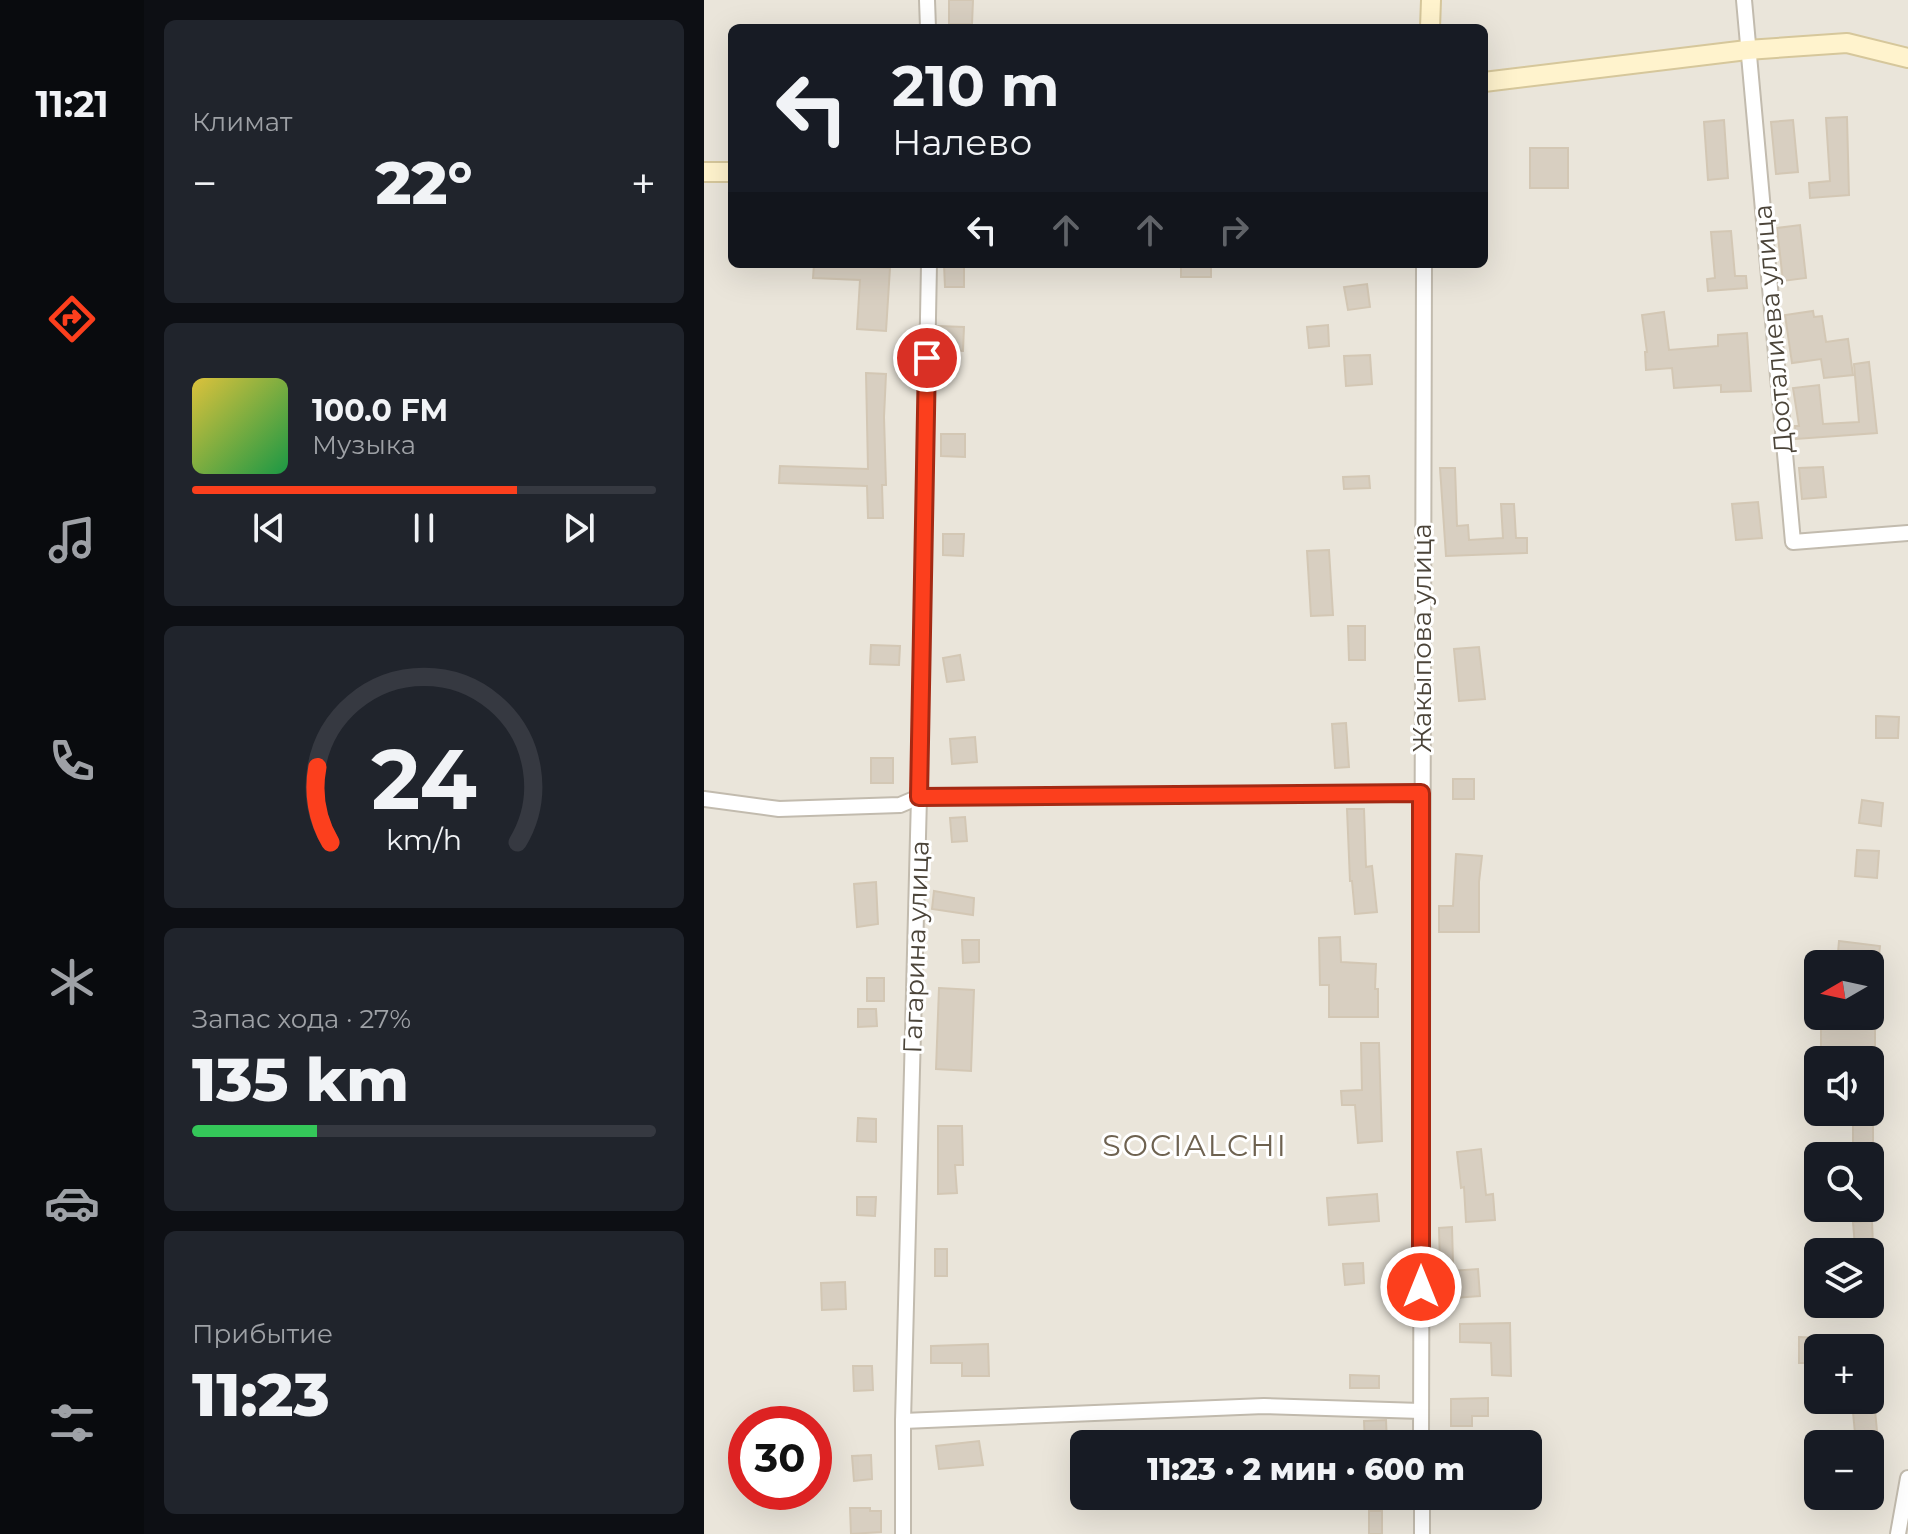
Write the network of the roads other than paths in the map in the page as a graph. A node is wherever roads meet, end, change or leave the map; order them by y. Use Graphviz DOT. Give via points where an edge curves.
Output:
graph roads {
  1 [pos="927,0"];
  2 [pos="1431,0"];
  3 [pos="1744,0"];
  4 [pos="928,24"];
  5 [pos="1430,24"];
  6 [pos="1747,50"];
  7 [pos="1908,58"];
  8 [pos="1488,82"];
  9 [pos="704,172"];
  10 [pos="728,172"];
  11 [pos="929,268"];
  12 [pos="1424,268"];
  13 [pos="1908,533"];
  14 [pos="1421,793"];
  15 [pos="919,797"];
  16 [pos="704,799"];
  17 [pos="1421,1411"];
  18 [pos="903,1421"];
  19 [pos="1421,1430"];
  20 [pos="1908,1478"];
  21 [pos="1422,1510"];
  22 [pos="903,1534"];
  23 [pos="1422,1534"];
  24 [pos="1898,1534"];
  1 -- 4 [label="street"];
  2 -- 5 [label="street"];
  3 -- 6 [label="street, Дооталиева улица"];
  6 -- 7 [label="street" via="1847,43"];
  6 -- 8 [label="street"];
  6 -- 13 [label="street, Дооталиева улица" via="1793,542"];
  9 -- 10 [label="street"];
  11 -- 15 [label="street, Гагарина улица"];
  12 -- 14 [label="street, Жакыпова улица"];
  14 -- 15 [label="street"];
  14 -- 17 [label="street, Жакыпова улица"];
  15 -- 16 [label="street" via="900,805 779,809"];
  15 -- 18 [label="street, Гагарина улица"];
  17 -- 18 [label="street" via="1264,1406"];
  17 -- 19 [label="street, Жакыпова улица"];
  18 -- 22 [label="street, Гагарина улица"];
  20 -- 24 [label="street"];
  21 -- 23 [label="street"];
}
